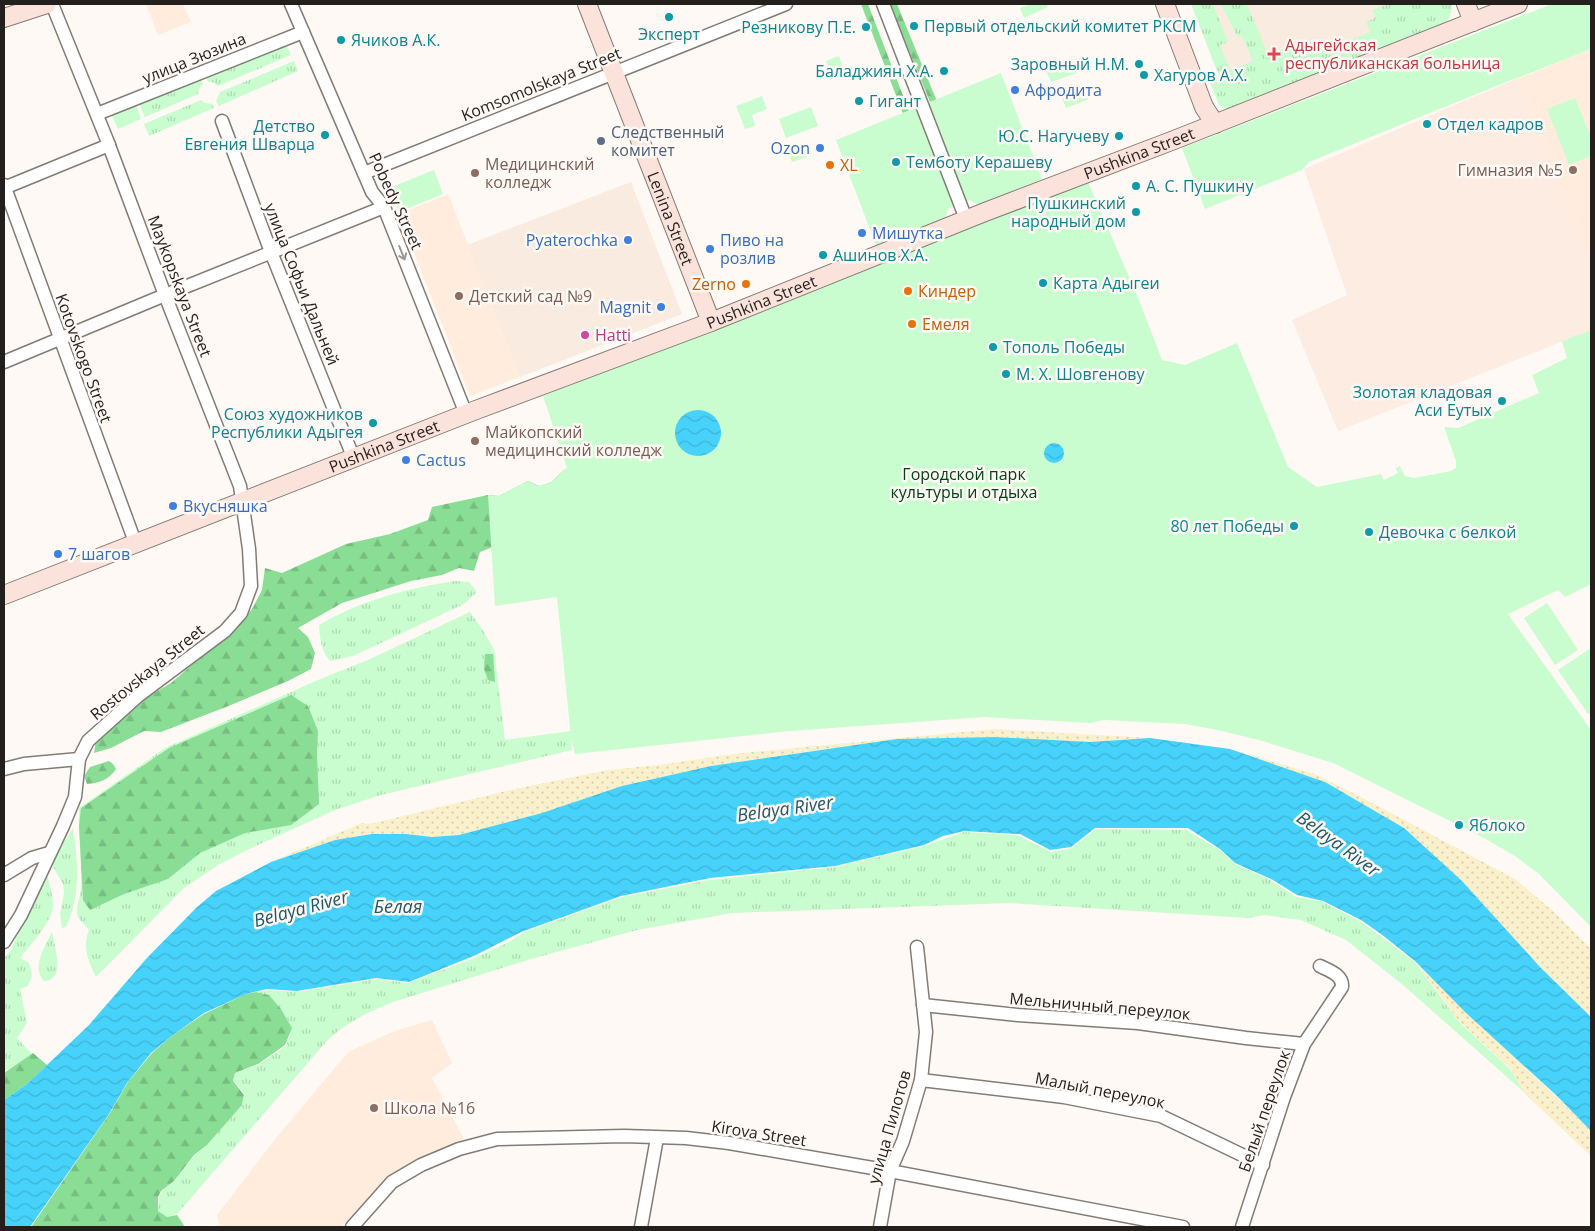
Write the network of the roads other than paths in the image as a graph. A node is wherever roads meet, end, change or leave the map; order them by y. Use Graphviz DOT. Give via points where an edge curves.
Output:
graph roads {
  1 [pos="47,4"];
  2 [pos="52,4"];
  3 [pos="292,4"];
  4 [pos="587,4"];
  5 [pos="786,4"];
  6 [pos="883,4"];
  7 [pos="1165,4"];
  8 [pos="1466,4"];
  9 [pos="1518,4"];
  10 [pos="4,18"];
  11 [pos="1473,22"];
  12 [pos="302,32"];
  13 [pos="614,73"];
  14 [pos="97,114"];
  15 [pos="222,121"];
  16 [pos="1215,124"];
  17 [pos="109,145"];
  18 [pos="364,173"];
  19 [pos="4,187"];
  20 [pos="384,207"];
  21 [pos="964,215"];
  22 [pos="271,252"];
  23 [pos="165,295"];
  24 [pos="711,322"];
  25 [pos="60,340"];
  26 [pos="4,362"];
  27 [pos="466,414"];
  28 [pos="354,459"];
  29 [pos="243,500"];
  30 [pos="135,542"];
  31 [pos="251,586"];
  32 [pos="4,595"];
  33 [pos="79,759"];
  34 [pos="4,769"];
  35 [pos="49,853"];
  36 [pos="4,875"];
  37 [pos="4,942"];
  38 [pos="917,947"];
  39 [pos="1320,966"];
  40 [pos="923,1005"];
  41 [pos="1304,1044"];
  42 [pos="921,1080"];
  43 [pos="657,1138"];
  44 [pos="1263,1165"];
  45 [pos="890,1171"];
  46 [pos="1122,1221"];
  47 [pos="352,1227"];
  48 [pos="641,1227"];
  49 [pos="880,1227"];
  50 [pos="1183,1227"];
  51 [pos="1242,1227"];
  1 -- 10 [label="main road"];
  2 -- 14 [label="street, Maykopskaya Street"];
  3 -- 12 [label="street, Pobedy Street"];
  4 -- 13 [label="main road, Lenina Street"];
  5 -- 13 [label="street, Komsomolskaya Street"];
  6 -- 21 [label="street"];
  7 -- 16 [label="main road" via="1204,107"];
  8 -- 11 [label="main road"];
  9 -- 11 [label="main road, Pushkina Street"];
  11 -- 16 [label="main road, Pushkina Street"];
  12 -- 14 [label="street, улица Зюзина"];
  12 -- 18 [label="street, Pobedy Street"];
  13 -- 18 [label="street, Komsomolskaya Street"];
  13 -- 24 [label="main road, Lenina Street"];
  14 -- 17 [label="street, Maykopskaya Street"];
  15 -- 22 [label="street, улица Софьи Дальней"];
  16 -- 21 [label="main road, Pushkina Street"];
  17 -- 19 [label="street"];
  17 -- 23 [label="street, Maykopskaya Street"];
  18 -- 20 [label="street, Pobedy Street" via="372,192"];
  19 -- 25 [label="street, Kotovskogo Street"];
  20 -- 22 [label="street"];
  20 -- 27 [label="street, Pobedy Street, one-way"];
  21 -- 24 [label="main road, Pushkina Street"];
  22 -- 23 [label="street"];
  22 -- 28 [label="street, улица Софьи Дальней"];
  23 -- 25 [label="street"];
  23 -- 29 [label="street, Maykopskaya Street"];
  24 -- 27 [label="main road, Pushkina Street"];
  25 -- 26 [label="street"];
  25 -- 30 [label="street, Kotovskogo Street"];
  27 -- 28 [label="main road, Pushkina Street"];
  28 -- 29 [label="main road, Pushkina Street"];
  29 -- 30 [label="main road, Pushkina Street"];
  29 -- 31 [label="street, Maykopskaya Street"];
  30 -- 32 [label="main road, Pushkina Street"];
  31 -- 33 [label="street, Rostovskaya Street" via="241,614 225,631 138,696 88,741"];
  33 -- 34 [label="street"];
  33 -- 35 [label="street, Rostovskaya Street" via="75,797"];
  35 -- 36 [label="street" via="32,858"];
  35 -- 37 [label="street, Rostovskaya Street" via="21,915"];
  38 -- 40 [label="street, улица Пилотов"];
  39 -- 41 [label="street, Белый переулок" via="1338,976 1342,985"];
  40 -- 41 [label="street, Мельничный переулок" via="1138,1022"];
  40 -- 42 [label="street, улица Пилотов" via="926,1032"];
  41 -- 44 [label="street, Белый переулок"];
  42 -- 44 [label="street, Малый переулок" via="1064,1097 1161,1116"];
  42 -- 45 [label="street, улица Пилотов" via="903,1141"];
  43 -- 45 [label="street, Kirova Street" via="729,1143"];
  43 -- 47 [label="street, Kirova Street" via="497,1139 459,1149 420,1165 392,1182"];
  43 -- 48 [label="street"];
  44 -- 51 [label="street, Белый переулок"];
  45 -- 46 [label="street, Kirova Street"];
  45 -- 49 [label="street, улица Пилотов"];
  46 -- 50 [label="street, Kirova Street"];
}
